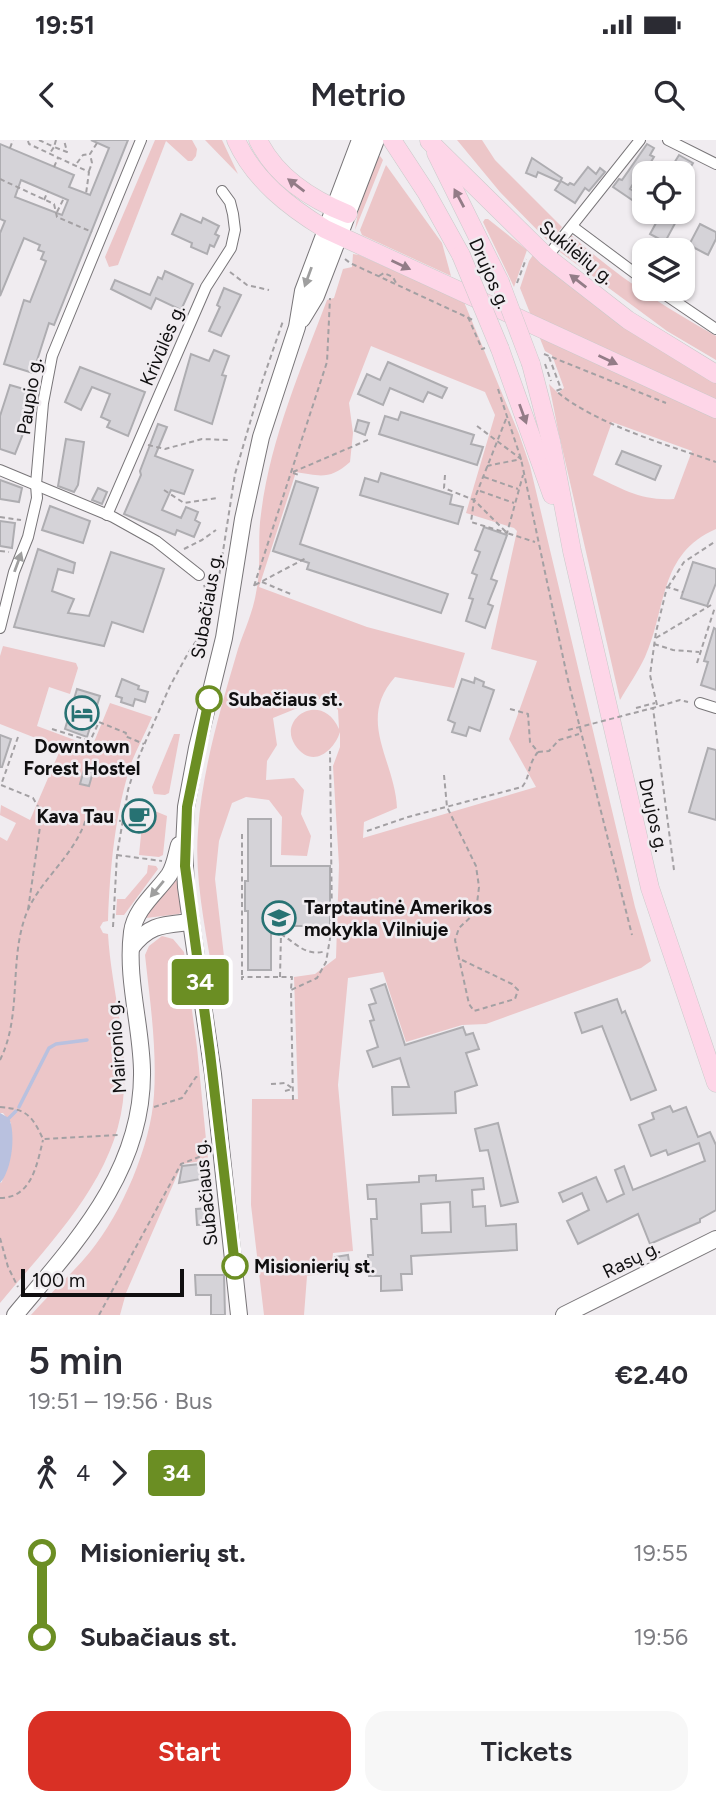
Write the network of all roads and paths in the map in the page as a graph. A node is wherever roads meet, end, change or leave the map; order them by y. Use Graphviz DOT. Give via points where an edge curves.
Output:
graph roads {
  1 [pos="13,140"];
  2 [pos="24,140"];
  3 [pos="39,140"];
  4 [pos="57,140"];
  5 [pos="64,140"];
  6 [pos="141,140"];
  7 [pos="236,140"];
  8 [pos="258,140"];
  9 [pos="360,140"];
  10 [pos="376,140"];
  11 [pos="392,140"];
  12 [pos="429,140"];
  13 [pos="640,140"];
  14 [pos="668,140"];
  15 [pos="28,141"];
  16 [pos="97,143"];
  17 [pos="54,146"];
  18 [pos="10,148"];
  19 [pos="50,153"];
  20 [pos="90,154"];
  21 [pos="58,157"];
  22 [pos="75,164"];
  23 [pos="716,164"];
  24 [pos="54,167"];
  25 [pos="89,172"];
  26 [pos="0,179"];
  27 [pos="48,191"];
  28 [pos="222,191"];
  29 [pos="86,194"];
  30 [pos="64,198"];
  31 [pos="44,200"];
  32 [pos="341,211"];
  33 [pos="56,213"];
  34 [pos="573,227"];
  35 [pos="332,232"];
  36 [pos="101,236"];
  37 [pos="541,252"];
  38 [pos="345,259"];
  39 [pos="221,265"];
  40 [pos="632,271"];
  41 [pos="508,285"];
  42 [pos="269,290"];
  43 [pos="330,294"];
  44 [pos="675,301"];
  45 [pos="468,317"];
  46 [pos="479,323"];
  47 [pos="716,329"];
  48 [pos="491,349"];
  49 [pos="549,356"];
  50 [pos="534,357"];
  51 [pos="716,373"];
  52 [pos="496,383"];
  53 [pos="666,403"];
  54 [pos="716,409"];
  55 [pos="507,418"];
  56 [pos="477,426"];
  57 [pos="370,439"];
  58 [pos="228,440"];
  59 [pos="139,441"];
  60 [pos="498,441"];
  61 [pos="521,459"];
  62 [pos="716,462"];
  63 [pos="487,466"];
  64 [pos="0,470"];
  65 [pos="292,472"];
  66 [pos="524,472"];
  67 [pos="299,475"];
  68 [pos="445,475"];
  69 [pos="483,477"];
  70 [pos="36,484"];
  71 [pos="519,489"];
  72 [pos="164,490"];
  73 [pos="479,491"];
  74 [pos="217,498"];
  75 [pos="474,500"];
  76 [pos="516,503"];
  77 [pos="107,515"];
  78 [pos="0,517"];
  79 [pos="32,522"];
  80 [pos="216,530"];
  81 [pos="507,533"];
  82 [pos="716,541"];
  83 [pos="537,543"];
  84 [pos="572,551"];
  85 [pos="173,555"];
  86 [pos="306,558"];
  87 [pos="199,575"];
  88 [pos="261,582"];
  89 [pos="667,587"];
  90 [pos="683,592"];
  91 [pos="293,595"];
  92 [pos="713,606"];
  93 [pos="212,607"];
  94 [pos="0,628"];
  95 [pos="655,638"];
  96 [pos="654,644"];
  97 [pos="701,652"];
  98 [pos="697,663"];
  99 [pos="700,703"];
  100 [pos="655,706"];
  101 [pos="636,708"];
  102 [pos="716,708"];
  103 [pos="510,709"];
  104 [pos="52,729"];
  105 [pos="568,730"];
  106 [pos="581,733"];
  107 [pos="18,737"];
  108 [pos="145,744"];
  109 [pos="330,751"];
  110 [pos="538,752"];
  111 [pos="444,775"];
  112 [pos="447,807"];
  113 [pos="122,821"];
  114 [pos="184,829"];
  115 [pos="367,831"];
  116 [pos="242,834"];
  117 [pos="117,855"];
  118 [pos="167,861"];
  119 [pos="674,870"];
  120 [pos="27,911"];
  121 [pos="191,922"];
  122 [pos="632,935"];
  123 [pos="131,948"];
  124 [pos="327,951"];
  125 [pos="460,959"];
  126 [pos="281,977"];
  127 [pos="291,990"];
  128 [pos="0,1060"];
  129 [pos="196,1077"];
  130 [pos="716,1083"];
  131 [pos="271,1084"];
  132 [pos="293,1088"];
  133 [pos="285,1091"];
  134 [pos="182,1098"];
  135 [pos="293,1100"];
  136 [pos="0,1107"];
  137 [pos="119,1135"];
  138 [pos="43,1139"];
  139 [pos="212,1152"];
  140 [pos="0,1198"];
  141 [pos="0,1238"];
  142 [pos="716,1239"];
  143 [pos="18,1287"];
  144 [pos="15,1315"];
  145 [pos="99,1315"];
  146 [pos="239,1315"];
  147 [pos="564,1315"];
  1 -- 18 [label="path"];
  2 -- 15 [label="path"];
  3 -- 17 [label="path"];
  4 -- 17 [label="path"];
  5 -- 17 [label="path" via="66,152"];
  6 -- 36 [label="street, Paupio g."];
  7 -- 35 [label="main road" via="262,180"];
  32 -- 8 [label="main road, one-way" via="283,175"];
  9 -- 32 [label="main road, Subačiaus g."];
  10 -- 32 [label="main road, Subačiaus g."];
  11 -- 48 [label="main road, Drujos g., bridge" via="461,255"];
  12 -- 37 [label="main road, Sukilėlių g."];
  41 -- 12 [label="main road, Drujos g., one-way"];
  13 -- 34 [label="street"];
  14 -- 23 [label="street"];
  15 -- 19 [label="path"];
  16 -- 20 [label="path"];
  17 -- 19 [label="path"];
  19 -- 21 [label="path"];
  20 -- 22 [label="path"];
  20 -- 25 [label="path"];
  21 -- 22 [label="path"];
  21 -- 24 [label="path"];
  22 -- 25 [label="path"];
  25 -- 29 [label="path"];
  26 -- 31 [label="path"];
  27 -- 31 [label="path"];
  28 -- 39 [label="street, Krivūlės g." via="230,202 235,230"];
  30 -- 33 [label="path"];
  31 -- 33 [label="path" via="54,204"];
  32 -- 35 [label="main road, Subačiaus g."];
  33 -- 36 [label="path"];
  34 -- 37 [label="street"];
  34 -- 40 [label="street"];
  35 -- 54 [label="main road, one-way"];
  35 -- 114 [label="main road, Subačiaus g." via="316,296 297,327 250,480 224,638 197,748"];
  36 -- 70 [label="street, Paupio g." via="47,373"];
  37 -- 41 [label="path" via="528,255"];
  51 -- 37 [label="main road, Sukilėlių g., one-way" via="628,320"];
  38 -- 45 [label="path"];
  39 -- 42 [label="path" via="247,285"];
  39 -- 59 [label="street, Krivūlės g." via="206,287"];
  41 -- 50 [label="main road, Drujos g., bridge"];
  43 -- 65 [label="path" via="327,362"];
  44 -- 47 [label="street"];
  45 -- 46 [label="path"];
  45 -- 48 [label="path"];
  48 -- 84 [label="main road, Drujos g., one-way"];
  49 -- 50 [label="path"];
  49 -- 53 [label="path"];
  49 -- 62 [label="path" via="561,389 556,391 574,406"];
  50 -- 84 [label="main road, Drujos g."];
  52 -- 55 [label="path"];
  55 -- 60 [label="path"];
  55 -- 61 [label="path"];
  56 -- 60 [label="path"];
  57 -- 65 [label="path"];
  58 -- 59 [label="path" via="202,439 165,450"];
  59 -- 77 [label="street, Krivūlės g."];
  60 -- 61 [label="path"];
  60 -- 63 [label="path"];
  61 -- 63 [label="path"];
  61 -- 66 [label="path"];
  63 -- 69 [label="path"];
  64 -- 70 [label="street"];
  65 -- 67 [label="path"];
  65 -- 88 [label="path" via="254,586"];
  66 -- 71 [label="path"];
  66 -- 83 [label="path"];
  68 -- 75 [label="path" via="444,488"];
  69 -- 71 [label="path"];
  69 -- 73 [label="path"];
  70 -- 77 [label="street"];
  70 -- 79 [label="street, Paupio g."];
  71 -- 76 [label="path"];
  72 -- 74 [label="path" via="184,503"];
  73 -- 75 [label="path"];
  73 -- 76 [label="path"];
  75 -- 81 [label="path"];
  75 -- 81 [label="path" via="471,522"];
  76 -- 81 [label="path"];
  77 -- 85 [label="street"];
  78 -- 79 [label="path"];
  94 -- 79 [label="street, Paupio g., one-way"];
  80 -- 85 [label="path"];
  81 -- 83 [label="path"];
  82 -- 89 [label="path" via="684,562"];
  83 -- 106 [label="path"];
  84 -- 130 [label="main road, Drujos g." via="650,888"];
  85 -- 87 [label="street"];
  86 -- 88 [label="path"];
  87 -- 93 [label="path"];
  88 -- 91 [label="path"];
  89 -- 90 [label="path"];
  89 -- 95 [label="path"];
  92 -- 95 [label="path"];
  92 -- 97 [label="path"];
  95 -- 96 [label="path"];
  96 -- 97 [label="path"];
  96 -- 100 [label="path" via="650,675"];
  97 -- 98 [label="path"];
  99 -- 100 [label="path"];
  99 -- 102 [label="street"];
  100 -- 101 [label="path"];
  100 -- 105 [label="path, bridge"];
  100 -- 119 [label="path"];
  103 -- 110 [label="path" via="528,714 530,742"];
  104 -- 108 [label="path" via="91,739 99,722"];
  106 -- 110 [label="path"];
  106 -- 122 [label="path"];
  107 -- 120 [label="path" via="1,785 33,799 42,813"];
  109 -- 124 [label="path" via="332,927"];
  110 -- 112 [label="path" via="529,763 522,787"];
  111 -- 112 [label="path"];
  112 -- 115 [label="path"];
  112 -- 125 [label="path" via="476,866 479,887 476,912 459,928"];
  113 -- 120 [label="path" via="87,816 76,845"];
  114 -- 121 [label="main road, Subačiaus g."];
  114 -- 123 [label="main road, Maironio g., one-way" via="173,867 136,918"];
  116 -- 126 [label="path" via="242,979"];
  117 -- 118 [label="path"];
  120 -- 128 [label="path" via="8,1045"];
  121 -- 123 [label="main road" via="151,928"];
  121 -- 146 [label="main road, Subačiaus g." via="210,1048"];
  123 -- 144 [label="main road, Maironio g." via="142,1069 140,1109 130,1147 100,1210"];
  124 -- 126 [label="path" via="303,951 281,934"];
  124 -- 127 [label="path" via="317,978"];
  125 -- 125 [label="path" via="474,1011 515,999 518,990 512,984"];
  126 -- 127 [label="path" via="292,977"];
  127 -- 132 [label="path"];
  129 -- 134 [label="path"];
  131 -- 132 [label="path"];
  132 -- 133 [label="path"];
  132 -- 135 [label="path"];
  136 -- 138 [label="path" via="30,1115"];
  137 -- 138 [label="path"];
  138 -- 140 [label="path" via="33,1178 16,1195"];
  139 -- 145 [label="path" via="181,1164"];
  141 -- 143 [label="path"];
  142 -- 147 [label="main road, Rasų g."];
}
